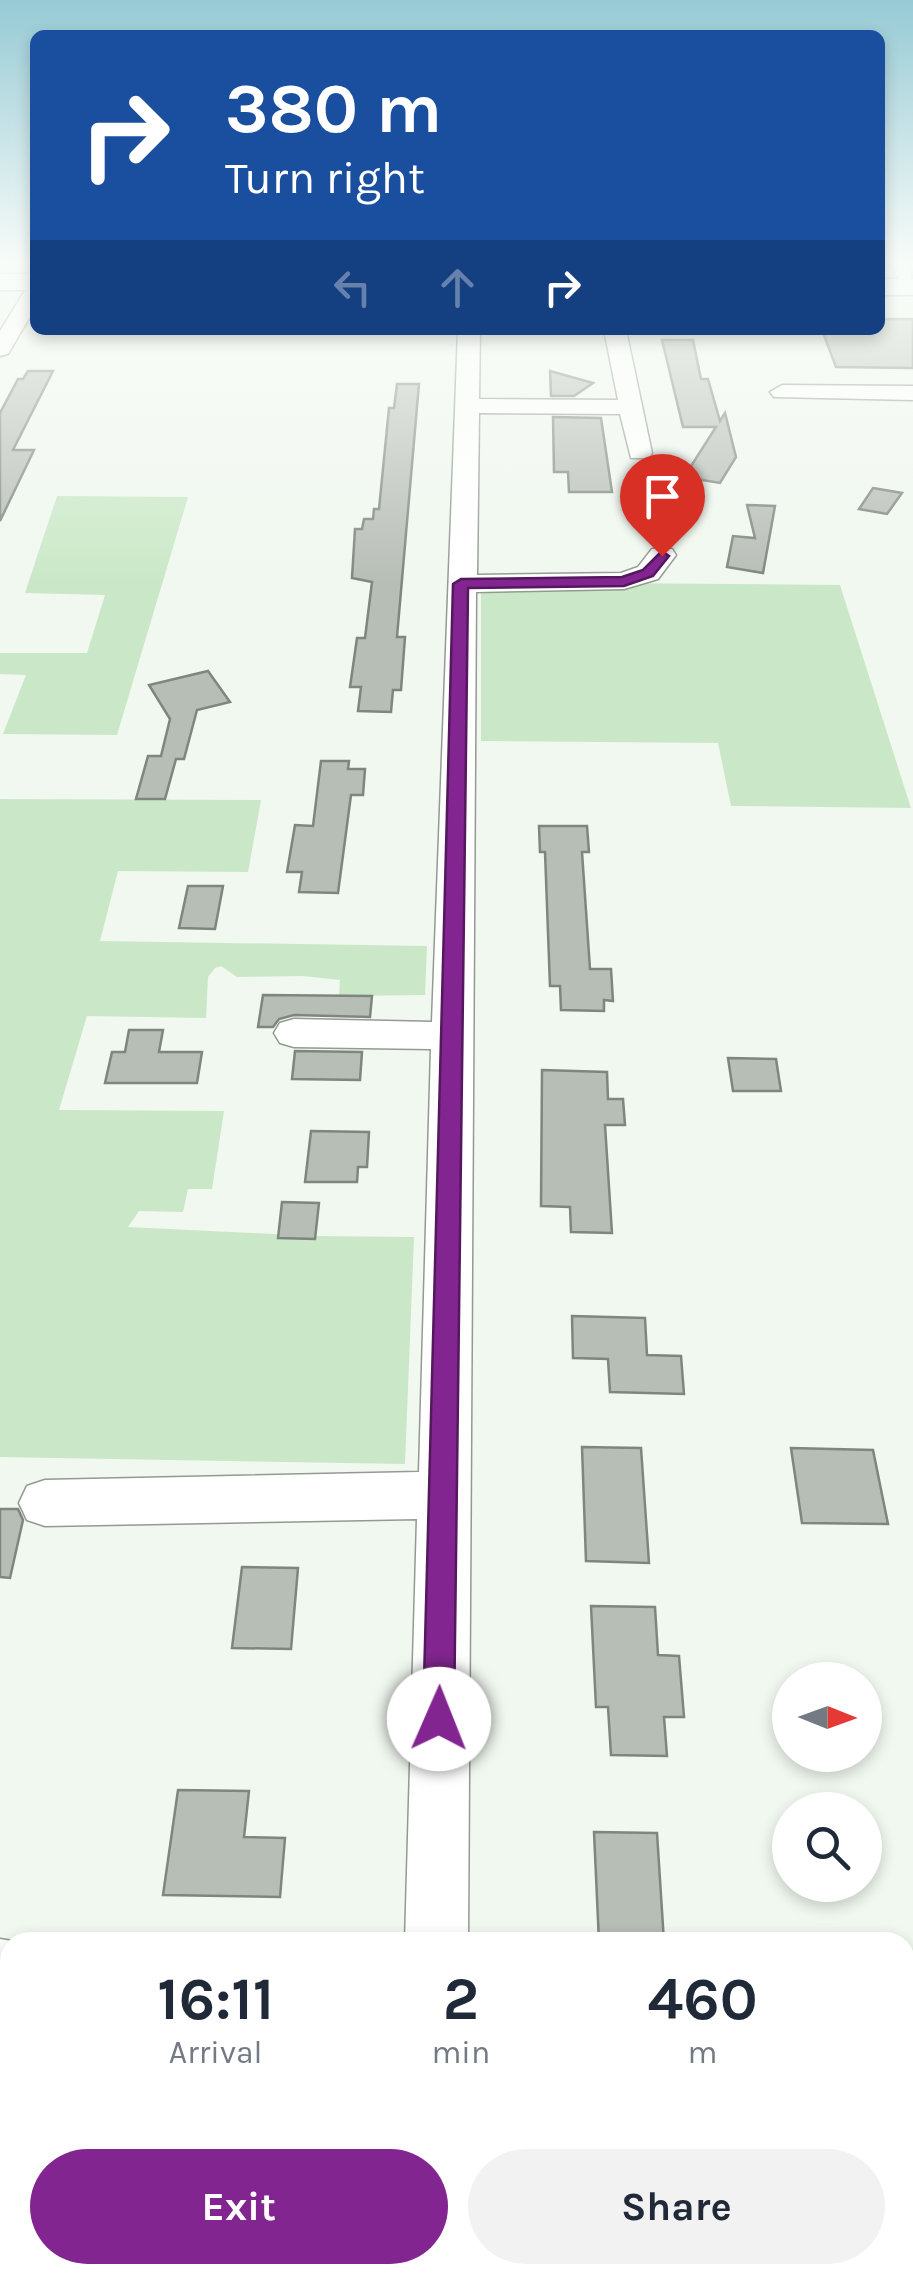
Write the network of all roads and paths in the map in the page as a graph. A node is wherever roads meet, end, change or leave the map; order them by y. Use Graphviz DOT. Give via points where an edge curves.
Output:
graph roads {
  1 [pos="467,370"];
  2 [pos="623,370"];
  3 [pos="782,392"];
  4 [pos="913,393"];
  5 [pos="465,406"];
  6 [pos="630,408"];
  7 [pos="640,453"];
  8 [pos="662,556"];
  9 [pos="461,584"];
  10 [pos="294,1033"];
  11 [pos="451,1036"];
  12 [pos="442,1495"];
  13 [pos="45,1503"];
  14 [pos="436,1932"];
  1 -- 5 [label="street"];
  2 -- 6 [label="street"];
  3 -- 4 [label="street"];
  5 -- 6 [label="street"];
  5 -- 9 [label="street"];
  6 -- 7 [label="street"];
  8 -- 9 [label="street" via="648,573 624,581"];
  9 -- 11 [label="street"];
  10 -- 11 [label="street"];
  11 -- 12 [label="street"];
  12 -- 13 [label="street"];
  12 -- 14 [label="street"];
}
